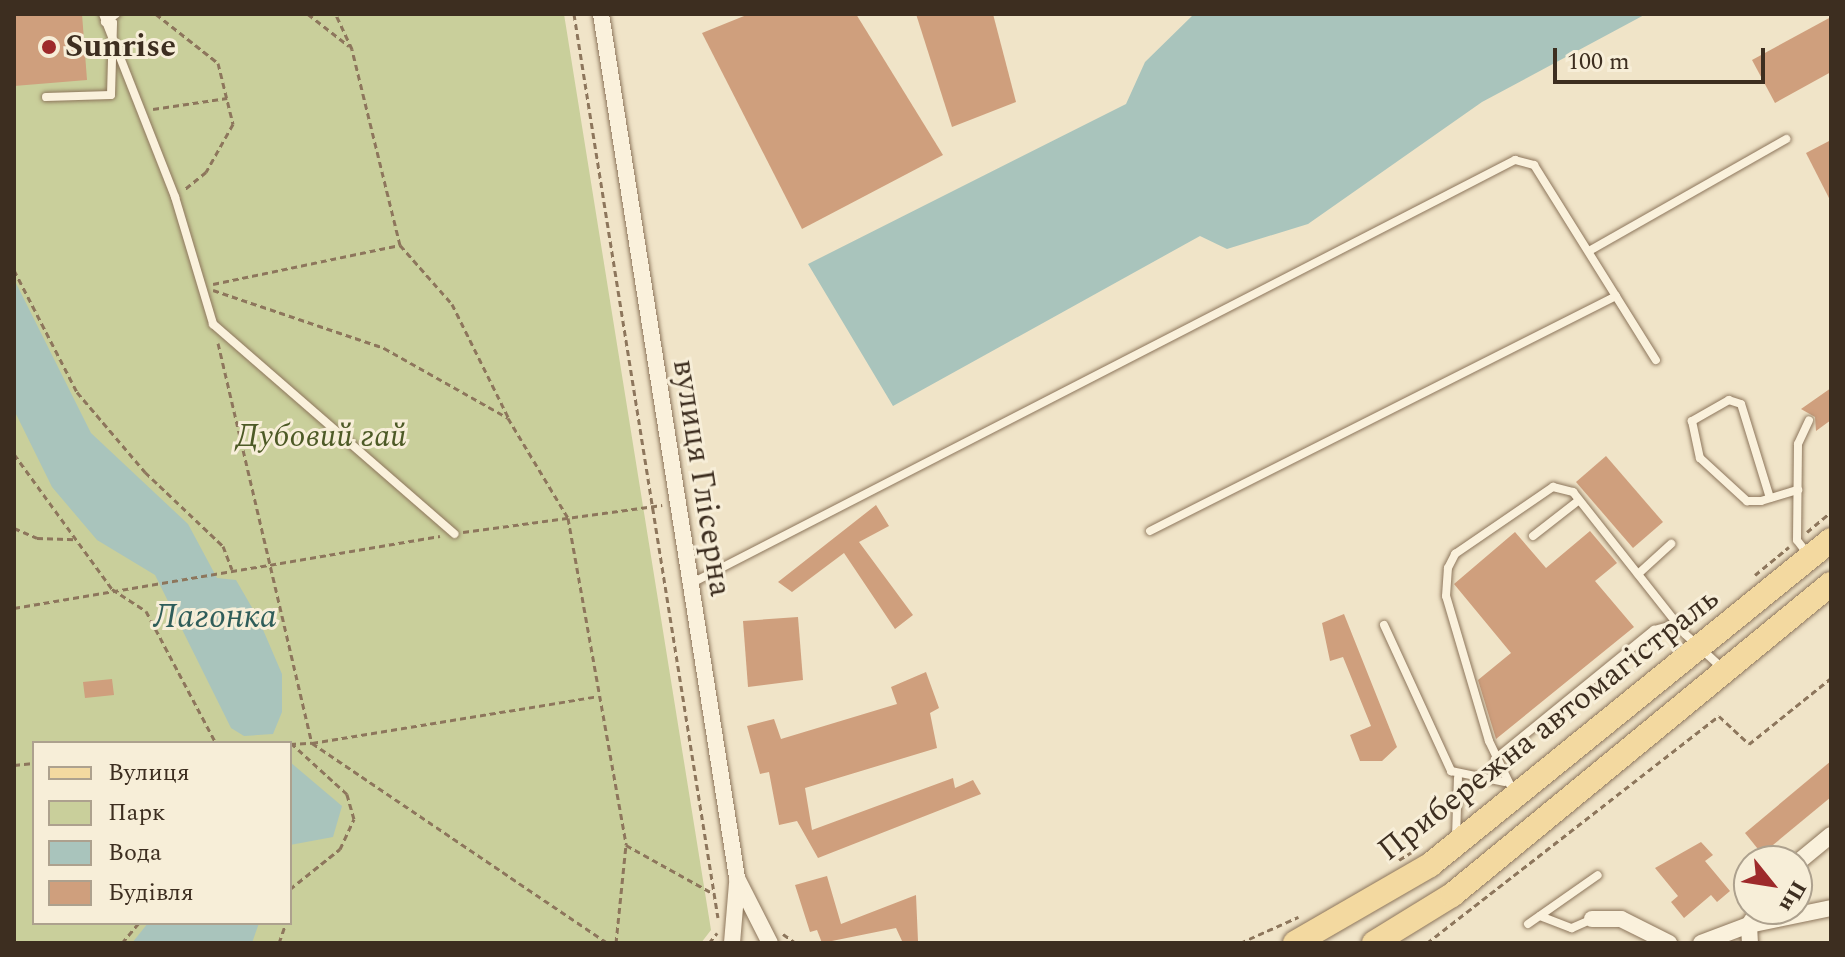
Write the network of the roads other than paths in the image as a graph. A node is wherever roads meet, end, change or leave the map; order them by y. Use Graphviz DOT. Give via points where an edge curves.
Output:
graph roads {
  1 [pos="116,14"];
  2 [pos="601,14"];
  3 [pos="104,18"];
  4 [pos="46,97"];
  5 [pos="1786,139"];
  6 [pos="1589,251"];
  7 [pos="1616,296"];
  8 [pos="1656,360"];
  9 [pos="1809,420"];
  10 [pos="1798,490"];
  11 [pos="1770,498"];
  12 [pos="1579,500"];
  13 [pos="1150,531"];
  14 [pos="455,534"];
  15 [pos="1533,536"];
  16 [pos="1831,540"];
  17 [pos="1671,544"];
  18 [pos="1804,549"];
  19 [pos="1638,574"];
  20 [pos="689,584"];
  21 [pos="1831,584"];
  22 [pos="1676,624"];
  23 [pos="1384,625"];
  24 [pos="1703,646"];
  25 [pos="1725,672"];
  26 [pos="1495,759"];
  27 [pos="1458,778"];
  28 [pos="1511,790"];
  29 [pos="1831,835"];
  30 [pos="1454,847"];
  31 [pos="1813,850"];
  32 [pos="1598,875"];
  33 [pos="737,878"];
  34 [pos="1540,916"];
  35 [pos="1592,919"];
  36 [pos="1528,924"];
  37 [pos="1749,925"];
  38 [pos="772,935"];
  39 [pos="732,943"];
  40 [pos="1295,943"];
  41 [pos="1374,943"];
  42 [pos="1669,943"];
  43 [pos="1701,943"];
  44 [pos="1750,943"];
  1 -- 3 [label="lane"];
  2 -- 20 [label="street, вулиця Глісерна"];
  3 -- 4 [label="lane" via="113,23 111,95"];
  3 -- 14 [label="lane" via="175,197 213,324"];
  5 -- 6 [label="lane"];
  6 -- 7 [label="lane"];
  6 -- 20 [label="lane" via="1534,165 1515,160"];
  7 -- 8 [label="lane"];
  7 -- 13 [label="lane"];
  9 -- 10 [label="lane" via="1798,444"];
  10 -- 11 [label="lane"];
  10 -- 18 [label="lane"];
  11 -- 11 [label="lane" via="1747,501 1700,458 1692,421 1729,400 1741,404"];
  12 -- 15 [label="lane"];
  12 -- 19 [label="lane"];
  12 -- 26 [label="lane" via="1562,485 1553,487 1455,554 1448,568 1446,596"];
  16 -- 18 [label="main road, Прибережна автомагістраль"];
  17 -- 19 [label="lane"];
  18 -- 24 [label="main road, Прибережна автомагістраль"];
  19 -- 22 [label="lane"];
  20 -- 33 [label="street, вулиця Глісерна"];
  21 -- 25 [label="main road, Прибережна автомагістраль"];
  22 -- 24 [label="lane"];
  22 -- 26 [label="lane" via="1654,630"];
  23 -- 27 [label="lane"];
  24 -- 25 [label="lane"];
  24 -- 28 [label="main road, Прибережна автомагістраль"];
  25 -- 41 [label="main road, Прибережна автомагістраль" via="1452,895"];
  26 -- 28 [label="lane"];
  27 -- 28 [label="lane"];
  27 -- 30 [label="lane"];
  28 -- 30 [label="main road, Прибережна автомагістраль"];
  29 -- 31 [label="street"];
  30 -- 40 [label="main road, Прибережна автомагістраль"];
  32 -- 34 [label="lane"];
  33 -- 38 [label="street, вулиця Глісерна"];
  33 -- 39 [label="street"];
  34 -- 35 [label="lane" via="1572,928"];
  34 -- 36 [label="lane"];
  35 -- 42 [label="street" via="1621,919"];
  37 -- 43 [label="street"];
  37 -- 44 [label="street"];
}
